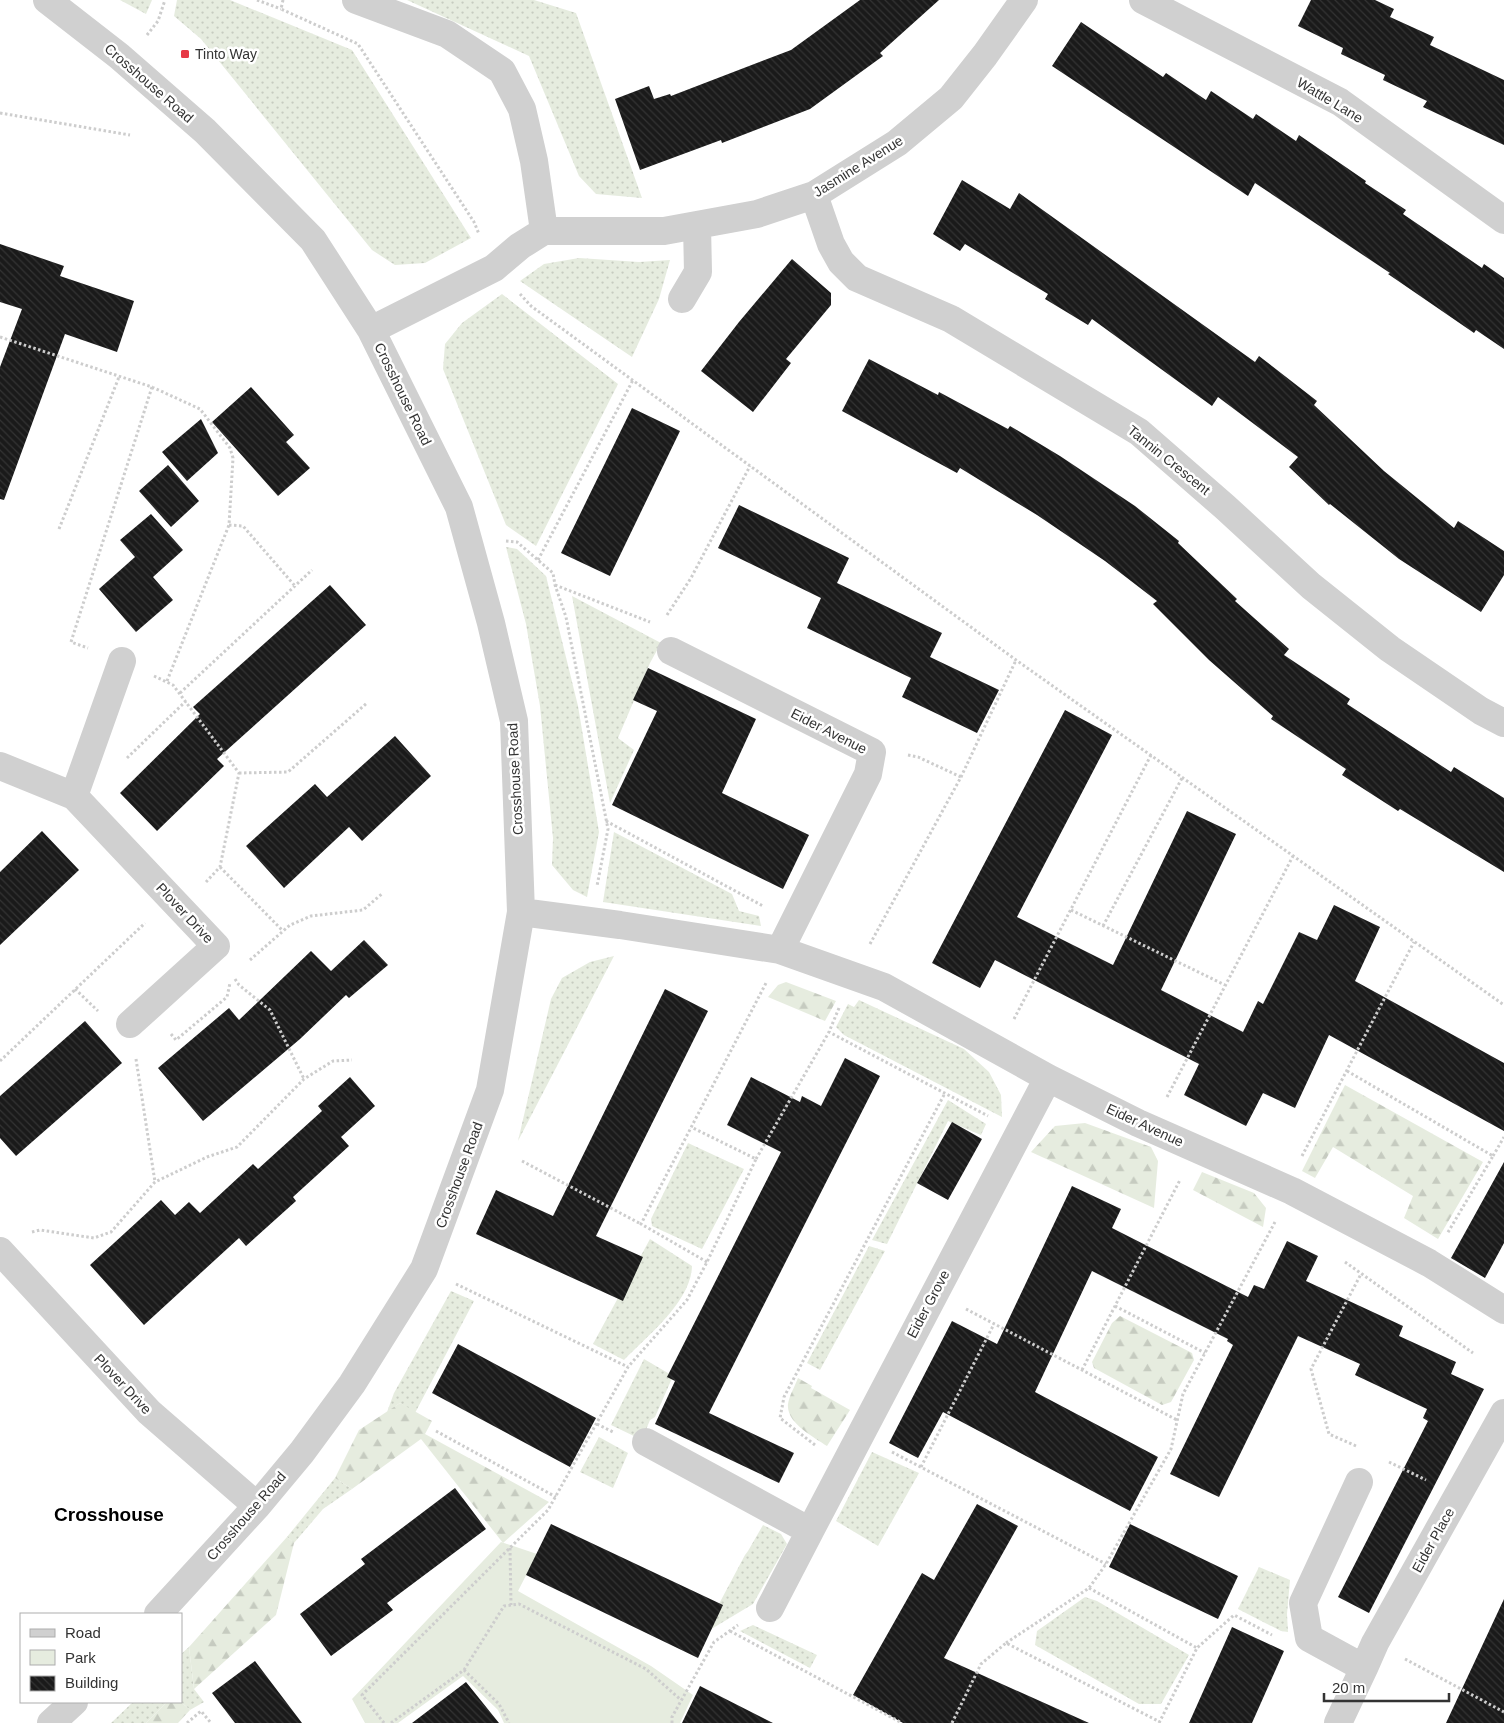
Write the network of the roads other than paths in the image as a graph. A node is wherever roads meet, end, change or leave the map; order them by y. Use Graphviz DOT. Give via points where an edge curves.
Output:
graph roads {
  1 [pos="47,0"];
  2 [pos="356,0"];
  3 [pos="1024,0"];
  4 [pos="1143,0"];
  5 [pos="814,195"];
  6 [pos="1504,220"];
  7 [pos="697,226"];
  8 [pos="544,231"];
  9 [pos="682,298"];
  10 [pos="371,330"];
  11 [pos="671,651"];
  12 [pos="122,661"];
  13 [pos="1504,723"];
  14 [pos="0,766"];
  15 [pos="74,796"];
  16 [pos="521,912"];
  17 [pos="786,938"];
  18 [pos="139,1016"];
  19 [pos="1048,1078"];
  20 [pos="0,1251"];
  21 [pos="1504,1310"];
  22 [pos="1504,1413"];
  23 [pos="646,1442"];
  24 [pos="1359,1482"];
  25 [pos="257,1506"];
  26 [pos="810,1531"];
  27 [pos="770,1608"];
  28 [pos="159,1613"];
  29 [pos="1364,1668"];
  30 [pos="73,1703"];
  31 [pos="50,1723"];
  32 [pos="1338,1723"];
  1 -- 10 [label="street, Crosshouse Road" via="119,56 205,131 313,240"];
  2 -- 8 [label="street" via="447,34 502,71 522,109 534,161"];
  3 -- 5 [label="street, Jasmine Avenue" via="951,98 897,143"];
  4 -- 6 [label="street, Wattle Lane" via="1340,102"];
  5 -- 7 [label="street, Jasmine Avenue" via="757,214"];
  5 -- 13 [label="street, Tannin Crescent" via="841,262 857,278 951,319 1139,432 1311,586 1390,649 1480,711"];
  7 -- 8 [label="street, Jasmine Avenue" via="664,231"];
  7 -- 9 [label="street" via="698,272"];
  8 -- 10 [label="street" via="494,268"];
  10 -- 16 [label="street, Crosshouse Road" via="459,507 491,623 514,721"];
  11 -- 17 [label="street, Eider Avenue" via="872,752 868,774"];
  12 -- 15 [label="street"];
  14 -- 15 [label="street, Plover Drive"];
  15 -- 18 [label="street, Plover Drive" via="216,946"];
  16 -- 17 [label="street, Eider Avenue"];
  16 -- 25 [label="street, Crosshouse Road" via="490,1090 424,1269 352,1384"];
  17 -- 19 [label="street, Eider Avenue" via="853,975 884,987"];
  19 -- 21 [label="street, Eider Avenue" via="1150,1128 1288,1189 1430,1263"];
  19 -- 26 [label="street, Eider Grove"];
  20 -- 25 [label="street, Plover Drive" via="148,1412"];
  22 -- 29 [label="street, Eider Place"];
  23 -- 26 [label="street"];
  24 -- 29 [label="street" via="1303,1604 1309,1638"];
  25 -- 28 [label="street, Crosshouse Road"];
  26 -- 27 [label="street, Eider Grove"];
  29 -- 32 [label="street, Eider Place"];
  30 -- 31 [label="street"];
}
